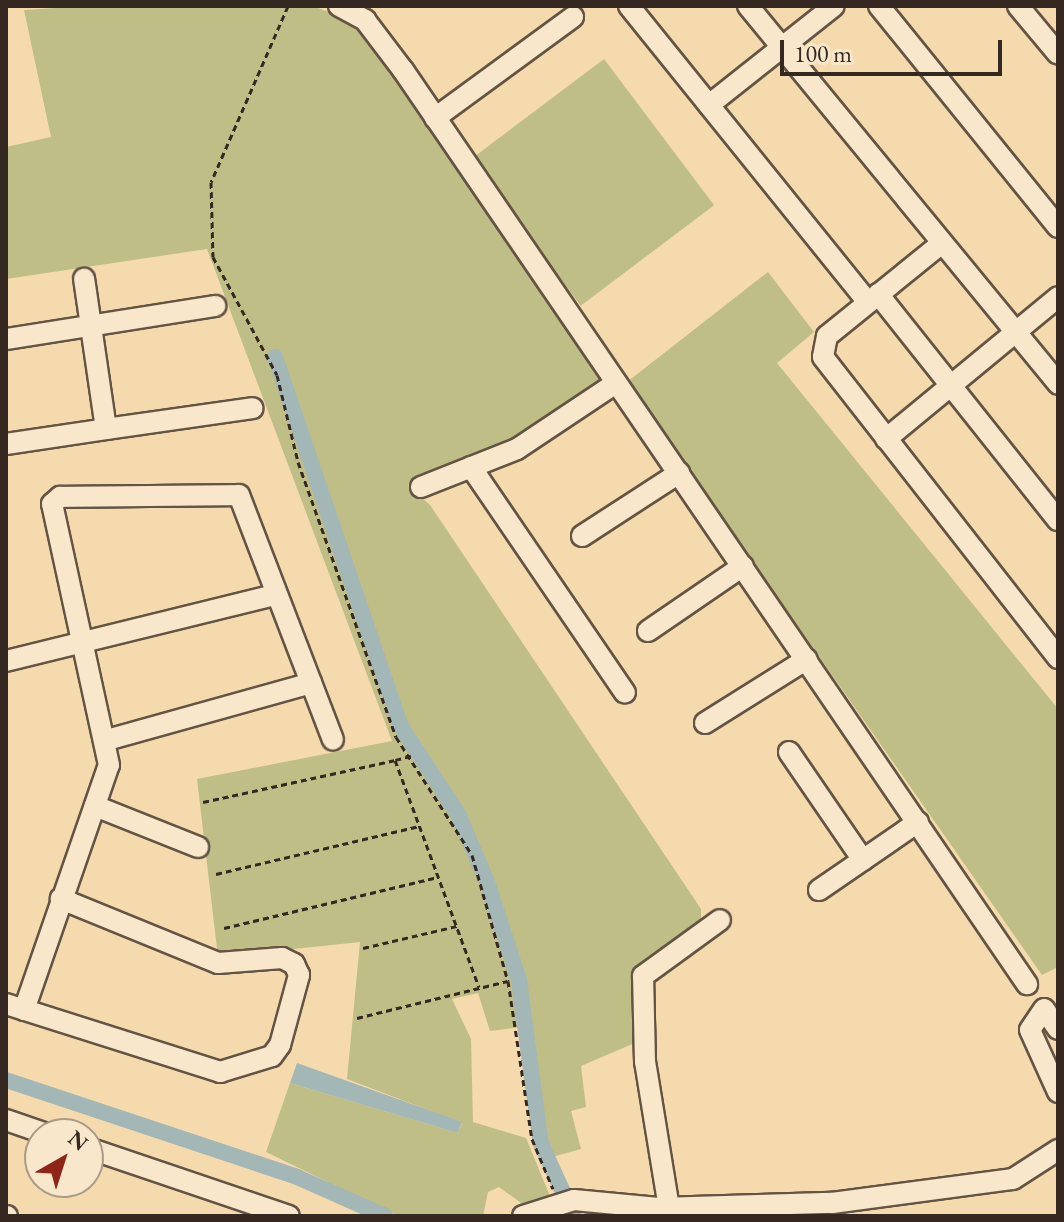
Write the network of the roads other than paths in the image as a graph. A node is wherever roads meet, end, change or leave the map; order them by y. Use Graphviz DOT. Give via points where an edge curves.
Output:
graph roads {
  1 [pos="339,6"];
  2 [pos="629,6"];
  3 [pos="748,6"];
  4 [pos="834,6"];
  5 [pos="879,6"];
  6 [pos="1018,6"];
  7 [pos="573,17"];
  8 [pos="782,48"];
  9 [pos="1058,54"];
  10 [pos="709,105"];
  11 [pos="435,118"];
  12 [pos="1058,227"];
  13 [pos="942,243"];
  14 [pos="84,279"];
  15 [pos="1058,297"];
  16 [pos="873,298"];
  17 [pos="215,306"];
  18 [pos="91,326"];
  19 [pos="1015,332"];
  20 [pos="6,339"];
  21 [pos="616,383"];
  22 [pos="1058,384"];
  23 [pos="951,386"];
  24 [pos="253,408"];
  25 [pos="106,429"];
  26 [pos="886,439"];
  27 [pos="6,444"];
  28 [pos="471,467"];
  29 [pos="679,473"];
  30 [pos="421,487"];
  31 [pos="1058,520"];
  32 [pos="582,536"];
  33 [pos="743,566"];
  34 [pos="275,595"];
  35 [pos="648,631"];
  36 [pos="81,646"];
  37 [pos="1058,658"];
  38 [pos="807,659"];
  39 [pos="6,661"];
  40 [pos="311,683"];
  41 [pos="625,693"];
  42 [pos="705,723"];
  43 [pos="107,740"];
  44 [pos="333,740"];
  45 [pos="789,752"];
  46 [pos="95,806"];
  47 [pos="918,822"];
  48 [pos="198,847"];
  49 [pos="863,860"];
  50 [pos="819,890"];
  51 [pos="61,899"];
  52 [pos="720,920"];
  53 [pos="1027,984"];
  54 [pos="15,1007"];
  55 [pos="1058,1029"];
  56 [pos="1058,1092"];
  57 [pos="1058,1150"];
  58 [pos="104,1153"];
  59 [pos="669,1208"];
  60 [pos="289,1216"];
  61 [pos="523,1216"];
  1 -- 11 [label="street" via="365,20"];
  2 -- 10 [label="street"];
  3 -- 8 [label="street"];
  4 -- 8 [label="street"];
  5 -- 12 [label="street"];
  6 -- 9 [label="street"];
  7 -- 11 [label="street"];
  8 -- 10 [label="street"];
  8 -- 13 [label="street"];
  10 -- 16 [label="street"];
  11 -- 21 [label="street"];
  13 -- 16 [label="street"];
  13 -- 19 [label="street"];
  14 -- 18 [label="street"];
  15 -- 19 [label="street"];
  16 -- 23 [label="street"];
  16 -- 26 [label="street" via="827,336 823,357"];
  17 -- 18 [label="street"];
  18 -- 20 [label="street"];
  18 -- 25 [label="street"];
  19 -- 22 [label="street"];
  19 -- 23 [label="street"];
  21 -- 28 [label="street" via="517,449"];
  21 -- 29 [label="street"];
  23 -- 26 [label="street"];
  23 -- 31 [label="street"];
  24 -- 25 [label="street"];
  25 -- 27 [label="street"];
  26 -- 37 [label="street"];
  28 -- 30 [label="street"];
  28 -- 41 [label="street"];
  29 -- 32 [label="street"];
  29 -- 33 [label="street"];
  33 -- 35 [label="street"];
  33 -- 38 [label="street"];
  34 -- 36 [label="street"];
  34 -- 36 [label="street" via="239,495 60,497 51,513"];
  34 -- 40 [label="street"];
  36 -- 39 [label="street"];
  36 -- 43 [label="street"];
  38 -- 42 [label="street"];
  38 -- 47 [label="street"];
  40 -- 43 [label="street"];
  40 -- 44 [label="street"];
  43 -- 46 [label="street" via="109,765"];
  45 -- 49 [label="street"];
  46 -- 48 [label="street"];
  46 -- 51 [label="street"];
  47 -- 49 [label="street"];
  47 -- 53 [label="street"];
  49 -- 50 [label="street"];
  51 -- 54 [label="street"];
  51 -- 54 [label="street" via="218,963 282,958 294,964 299,975 280,1045 272,1056 220,1072"];
  52 -- 59 [label="street" via="643,976 645,1062"];
  55 -- 56 [label="street" via="1044,1009 1030,1030"];
  57 -- 59 [label="street" via="1013,1179 832,1203"];
  58 -- 60 [label="street"];
  59 -- 61 [label="street" via="564,1201"];
}
